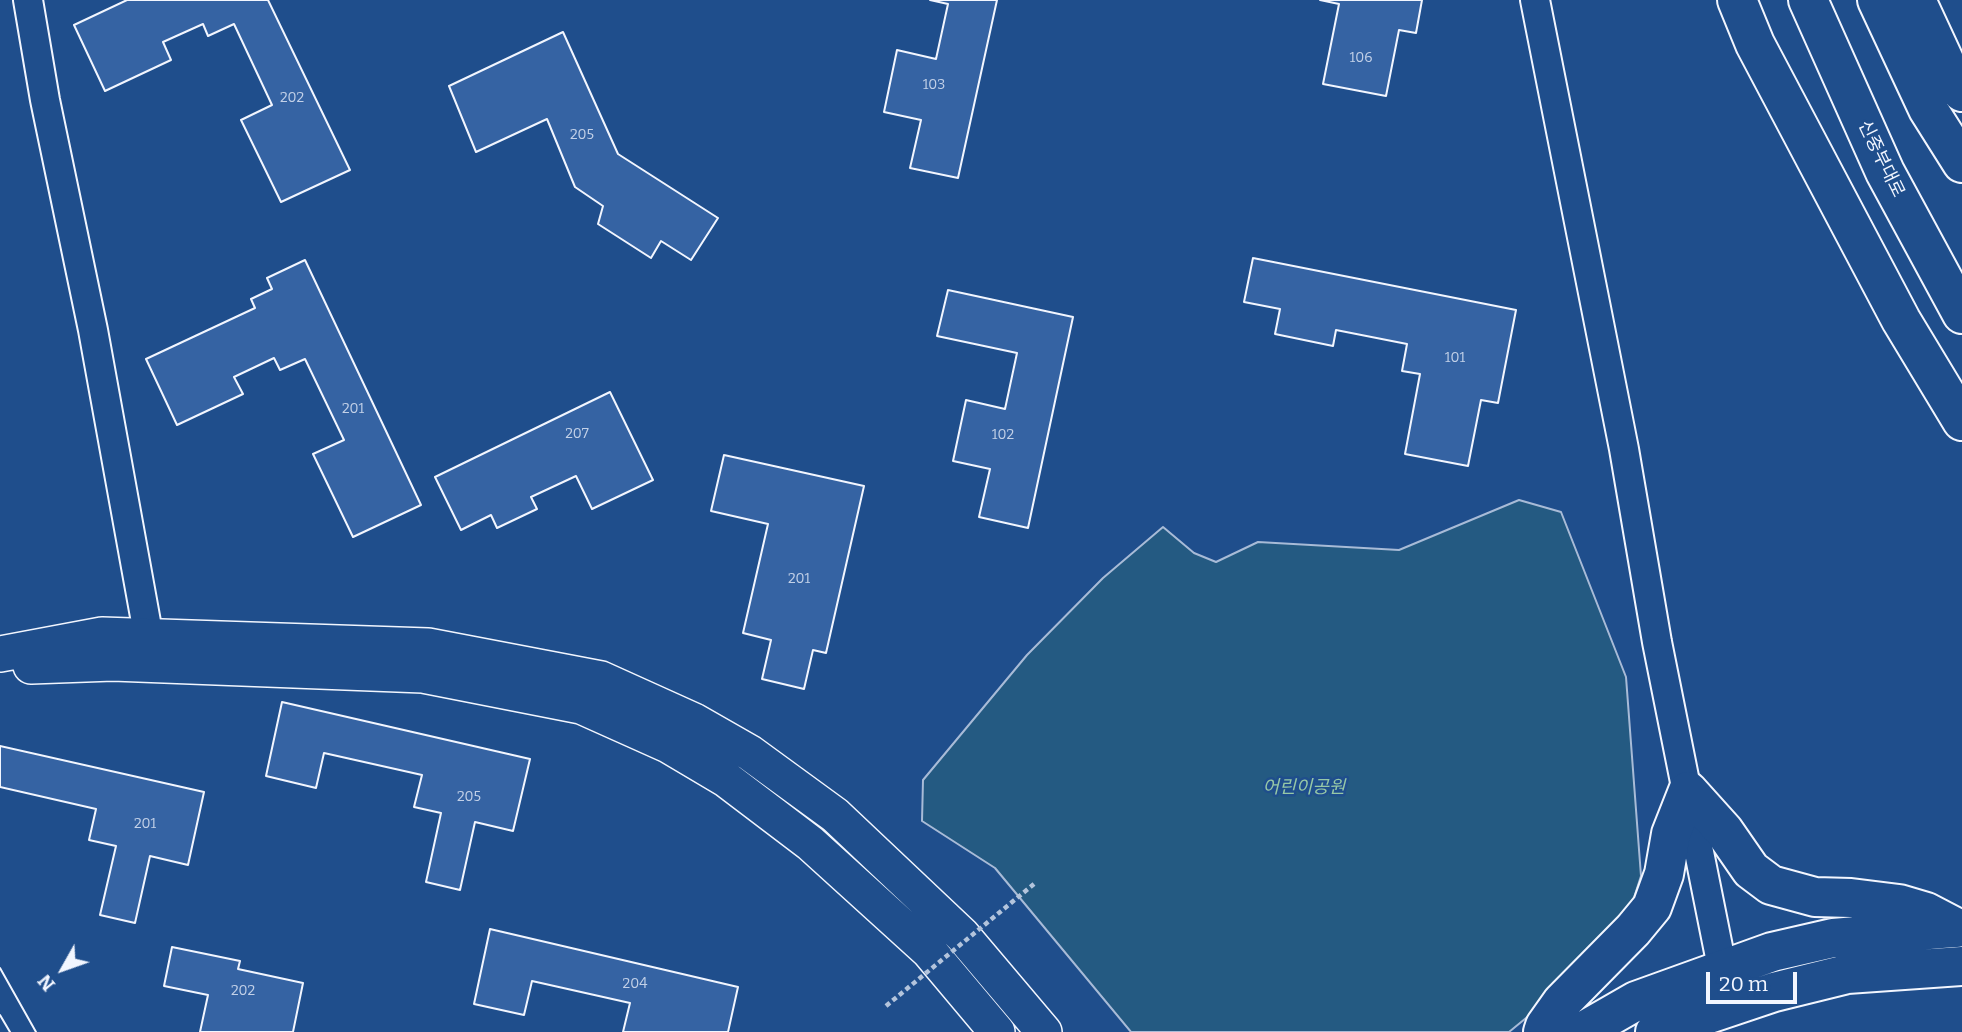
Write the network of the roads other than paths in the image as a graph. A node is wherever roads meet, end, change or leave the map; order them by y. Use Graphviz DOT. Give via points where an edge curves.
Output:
graph roads {
  1 [pos="28,0"];
  2 [pos="1535,0"];
  3 [pos="1737,0"];
  4 [pos="1808,0"];
  5 [pos="1877,0"];
  6 [pos="1916,0"];
  7 [pos="1962,92"];
  8 [pos="1962,163"];
  9 [pos="1962,314"];
  10 [pos="1962,421"];
  11 [pos="151,651"];
  12 [pos="0,654"];
  13 [pos="0,667"];
  14 [pos="1688,791"];
  15 [pos="1959,928"];
  16 [pos="1962,966"];
  17 [pos="1722,969"];
  18 [pos="1731,1007"];
  19 [pos="998,1032"];
  20 [pos="1044,1032"];
  21 [pos="1543,1032"];
  22 [pos="1582,1032"];
  23 [pos="1655,1032"];
  1 -- 11 [label="street"];
  2 -- 14 [label="street"];
  3 -- 10 [label="highway" via="1755,44 1895,308"];
  4 -- 9 [label="highway, 신중부대로" via="1885,172"];
  5 -- 8 [label="highway" via="1928,109"];
  6 -- 7 [label="highway"];
  11 -- 12 [label="street" via="102,635"];
  11 -- 13 [label="street" via="113,663"];
  11 -- 19 [label="street" via="423,674 581,706 668,745 727,780 810,843 929,951"];
  11 -- 20 [label="street" via="428,646 601,678 694,721 835,815 962,935"];
  14 -- 15 [label="highway" via="1751,870 1772,885 1815,897 1899,904"];
  14 -- 17 [label="street"];
  14 -- 21 [label="highway" via="1652,907 1562,1002"];
  15 -- 17 [label="highway" via="1833,938"];
  16 -- 18 [label="highway" via="1847,974"];
  17 -- 18 [label="street"];
  17 -- 22 [label="highway" via="1636,1002"];
  18 -- 23 [label="highway"];
}
